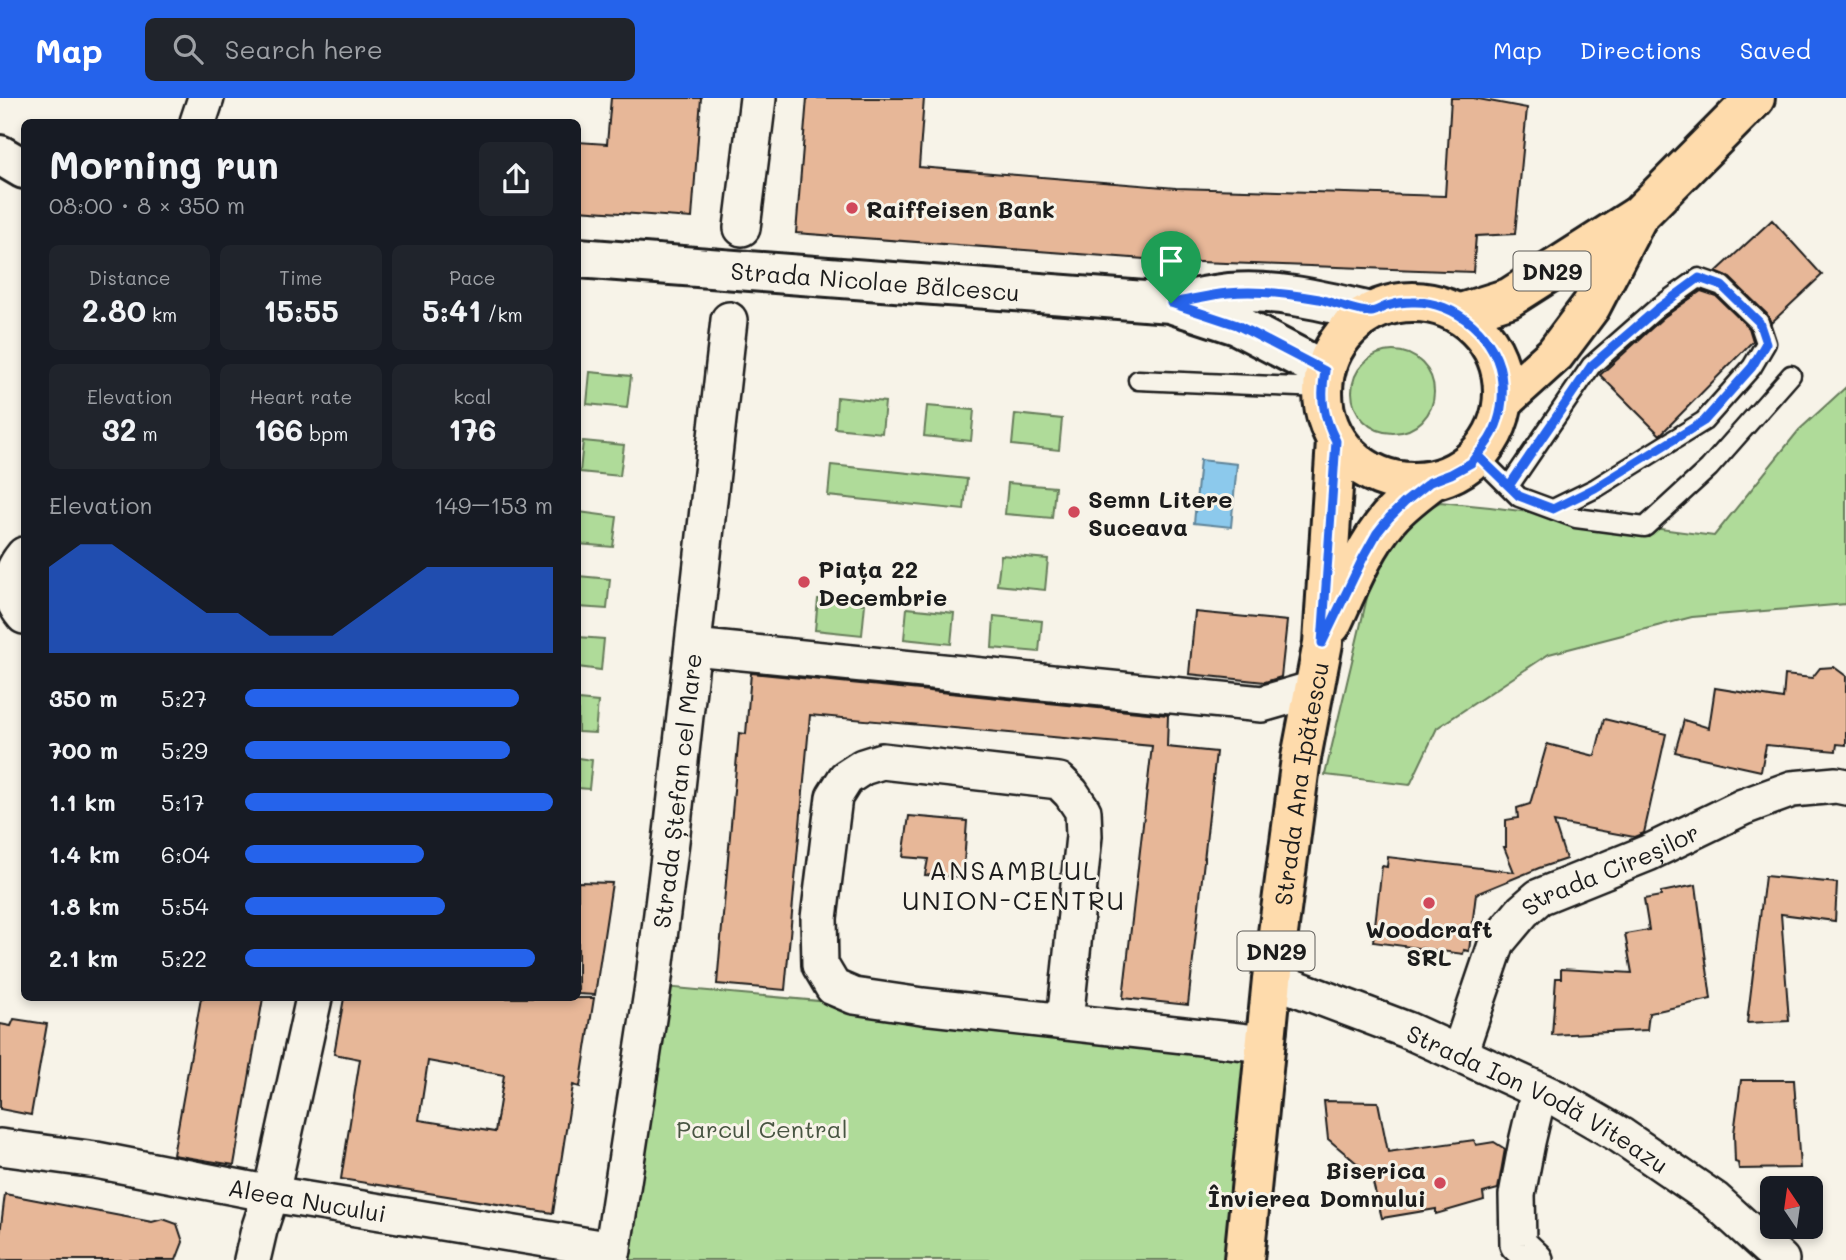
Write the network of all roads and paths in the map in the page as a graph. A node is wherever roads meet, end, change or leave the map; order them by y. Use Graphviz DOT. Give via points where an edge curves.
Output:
graph roads {
  1 [pos="206,98"];
  2 [pos="758,98"];
  3 [pos="1755,98"];
  4 [pos="199,119"];
  5 [pos="0,134"];
  6 [pos="21,141"];
  7 [pos="0,155"];
  8 [pos="21,167"];
  9 [pos="1639,215"];
  10 [pos="742,228"];
  11 [pos="581,258"];
  12 [pos="1171,303"];
  13 [pos="1370,312"];
  14 [pos="1458,314"];
  15 [pos="729,320"];
  16 [pos="1791,375"];
  17 [pos="1323,379"];
  18 [pos="1138,380"];
  19 [pos="1503,401"];
  20 [pos="1336,441"];
  21 [pos="1477,455"];
  22 [pos="1430,482"];
  23 [pos="1509,486"];
  24 [pos="1553,509"];
  25 [pos="0,554"];
  26 [pos="21,554"];
  27 [pos="21,558"];
  28 [pos="14,608"];
  29 [pos="1322,643"];
  30 [pos="693,647"];
  31 [pos="1314,690"];
  32 [pos="1846,787"];
  33 [pos="1272,979"];
  34 [pos="313,1001"];
  35 [pos="1065,1021"];
  36 [pos="1265,1044"];
  37 [pos="1460,1054"];
  38 [pos="1539,1091"];
  39 [pos="0,1147"];
  40 [pos="271,1194"];
  41 [pos="612,1255"];
  42 [pos="252,1260"];
  43 [pos="1244,1260"];
  44 [pos="1535,1260"];
  45 [pos="1781,1260"];
  1 -- 4 [label="street"];
  2 -- 10 [label="street"];
  3 -- 9 [label="main road, DN29"];
  5 -- 6 [label="main road"];
  7 -- 8 [label="main road"];
  9 -- 14 [label="main road, DN29" via="1509,298"];
  9 -- 19 [label="main road, DN29" via="1591,306 1555,354"];
  11 -- 12 [label="main road, Strada Nicolae Bălcescu"];
  12 -- 13 [label="main road, Strada Nicolae Bălcescu" via="1230,293 1272,294 1319,299"];
  12 -- 17 [label="main road, Strada Nicolae Bălcescu" via="1237,325"];
  13 -- 14 [label="main road, DN29" via="1414,302"];
  13 -- 17 [label="main road, DN29" via="1349,327 1334,347"];
  14 -- 19 [label="main road, DN29" via="1478,329 1493,351 1502,375"];
  15 -- 30 [label="street, Strada Ștefan cel Mare"];
  16 -- 24 [label="lane" via="1709,468 1645,527 1576,518"];
  17 -- 18 [label="lane"];
  17 -- 20 [label="main road, DN29" via="1323,407"];
  19 -- 21 [label="main road, DN29" via="1498,424"];
  20 -- 22 [label="main road, DN29" via="1353,461 1376,476 1403,483"];
  20 -- 29 [label="main road, Strada Ana Ipătescu / DN29"];
  21 -- 22 [label="main road, DN29" via="1471,463"];
  21 -- 23 [label="lane"];
  22 -- 29 [label="main road, Strada Ana Ipătescu / DN29" via="1377,533"];
  23 -- 24 [label="lane" via="1519,496"];
  23 -- 24 [label="lane" via="1591,366 1699,278 1722,286 1759,322 1766,343 1752,367 1704,421"];
  25 -- 26 [label="street"];
  27 -- 28 [label="street" via="11,578"];
  29 -- 31 [label="main road, Strada Ana Ipătescu / DN29"];
  30 -- 31 [label="street" via="1262,704"];
  30 -- 41 [label="street, Strada Ștefan cel Mare" via="653,986"];
  31 -- 33 [label="main road, Strada Ana Ipătescu / DN29"];
  32 -- 37 [label="street, Strada Cireșilor" via="1792,789 1539,897 1497,942"];
  33 -- 36 [label="main road, Strada Ana Ipătescu / DN29"];
  33 -- 37 [label="street, Strada Ion Vodă Viteazu"];
  34 -- 40 [label="street"];
  35 -- 35 [label="street" via="1084,836 1083,811 1071,793 1059,782 882,761 846,778 834,797 819,918 820,965 833,987 881,1000"];
  35 -- 36 [label="street"];
  36 -- 43 [label="main road, Strada Ana Ipătescu / DN29"];
  37 -- 38 [label="street, Strada Ion Vodă Viteazu"];
  38 -- 44 [label="street" via="1517,1195 1518,1244"];
  38 -- 45 [label="street, Strada Ion Vodă Viteazu" via="1620,1135 1715,1200"];
  39 -- 40 [label="street, Aleea Nucului" via="96,1160"];
  40 -- 41 [label="street, Aleea Nucului"];
  40 -- 42 [label="street"];
}
